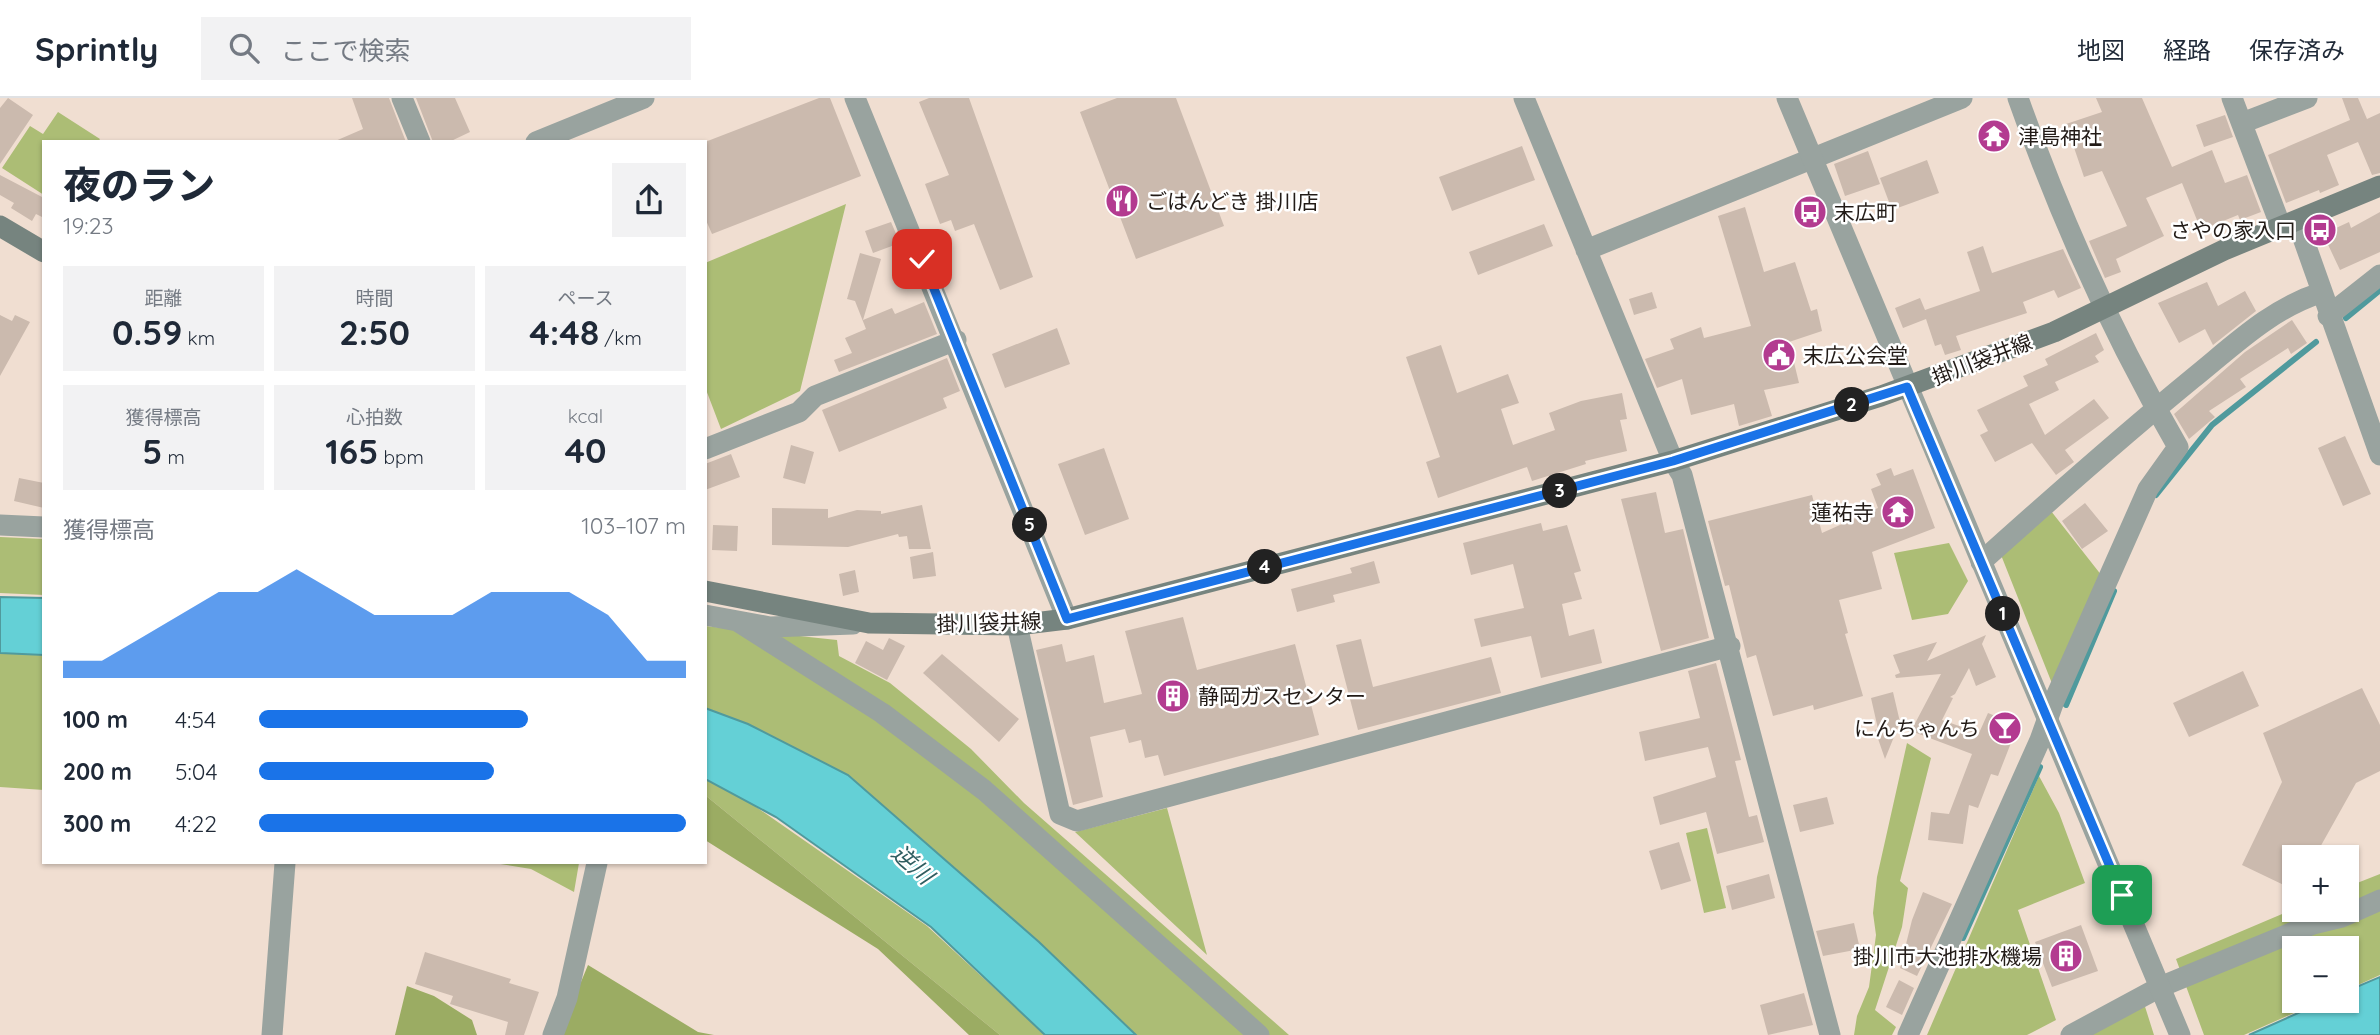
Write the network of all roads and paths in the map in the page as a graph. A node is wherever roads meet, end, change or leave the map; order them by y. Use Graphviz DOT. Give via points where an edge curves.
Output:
graph roads {
  1 [pos="402,98"];
  2 [pos="644,98"];
  3 [pos="855,98"];
  4 [pos="1524,98"];
  5 [pos="1787,98"];
  6 [pos="1962,98"];
  7 [pos="2018,98"];
  8 [pos="2232,98"];
  9 [pos="2307,98"];
  10 [pos="2242,123"];
  11 [pos="419,140"];
  12 [pos="541,140"];
  13 [pos="1813,159"];
  14 [pos="2380,186"];
  15 [pos="2289,224"];
  16 [pos="0,226"];
  17 [pos="1586,250"];
  18 [pos="42,251"];
  19 [pos="2380,275"];
  20 [pos="2320,293"];
  21 [pos="2102,307"];
  22 [pos="2328,316"];
  23 [pos="956,340"];
  24 [pos="1907,387"];
  25 [pos="2155,408"];
  26 [pos="707,448"];
  27 [pos="2380,455"];
  28 [pos="1673,461"];
  29 [pos="0,525"];
  30 [pos="42,527"];
  31 [pos="1981,562"];
  32 [pos="707,591"];
  33 [pos="707,615"];
  34 [pos="1067,619"];
  35 [pos="737,621"];
  36 [pos="870,623"];
  37 [pos="1017,625"];
  38 [pos="1730,646"];
  39 [pos="2048,720"];
  40 [pos="285,864"];
  41 [pos="597,864"];
  42 [pos="2380,900"];
  43 [pos="2163,994"];
  44 [pos="272,1035"];
  45 [pos="553,1035"];
  46 [pos="1259,1035"];
  47 [pos="1830,1035"];
  48 [pos="1908,1035"];
  49 [pos="2071,1035"];
  50 [pos="2180,1035"];
  1 -- 11 [label="street"];
  2 -- 12 [label="street"];
  3 -- 23 [label="street"];
  4 -- 17 [label="street"];
  5 -- 13 [label="street"];
  6 -- 13 [label="street"];
  7 -- 21 [label="street" via="2053,196"];
  8 -- 10 [label="street"];
  9 -- 10 [label="street"];
  10 -- 15 [label="street"];
  13 -- 17 [label="street"];
  13 -- 24 [label="street"];
  14 -- 15 [label="main road, 掛川袋井線"];
  15 -- 20 [label="street"];
  15 -- 21 [label="main road, 掛川袋井線"];
  16 -- 18 [label="main road"];
  17 -- 28 [label="street"];
  19 -- 22 [label="street"];
  20 -- 22 [label="street"];
  20 -- 25 [label="street" via="2263,321"];
  21 -- 24 [label="main road, 掛川袋井線" via="2054,331"];
  21 -- 25 [label="street"];
  22 -- 27 [label="street"];
  23 -- 26 [label="street" via="815,396 799,412"];
  23 -- 34 [label="street"];
  24 -- 28 [label="main road, 掛川袋井線"];
  24 -- 31 [label="street"];
  25 -- 31 [label="street"];
  25 -- 39 [label="street" via="2178,447 2148,489"];
  28 -- 34 [label="main road, 掛川袋井線"];
  28 -- 38 [label="street" via="1682,475"];
  29 -- 30 [label="street"];
  31 -- 39 [label="street"];
  32 -- 36 [label="main road, 掛川袋井線"];
  33 -- 35 [label="street"];
  34 -- 37 [label="main road, 掛川袋井線"];
  35 -- 36 [label="street" via="770,627"];
  35 -- 46 [label="street" via="882,713 984,790"];
  36 -- 37 [label="main road, 掛川袋井線"];
  37 -- 38 [label="street" via="1060,814 1077,821"];
  38 -- 47 [label="street"];
  39 -- 43 [label="street"];
  39 -- 48 [label="street"];
  40 -- 44 [label="street"];
  41 -- 45 [label="street" via="567,998"];
  42 -- 43 [label="street" via="2313,924"];
  43 -- 49 [label="street"];
  43 -- 50 [label="street"];
}
